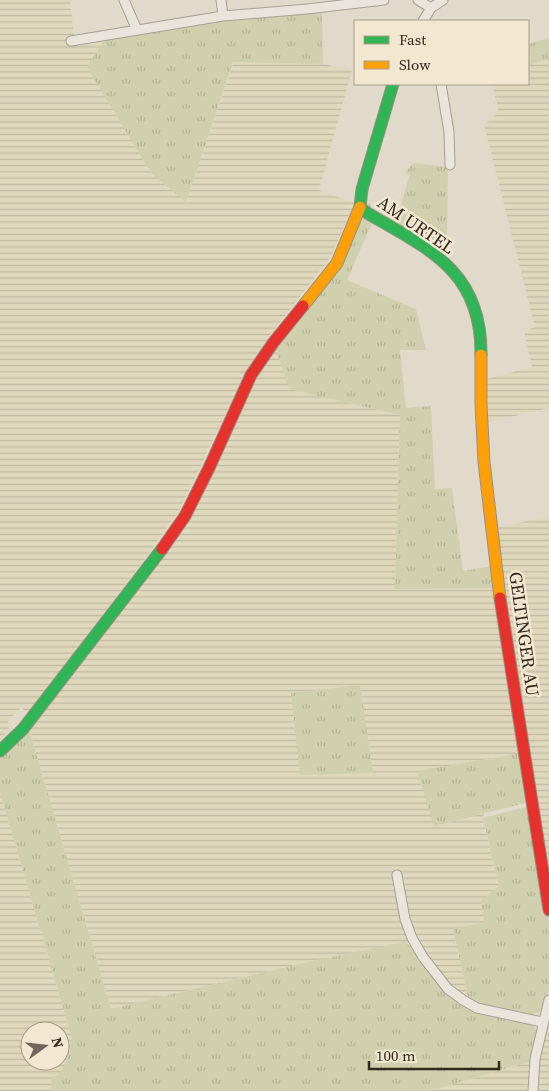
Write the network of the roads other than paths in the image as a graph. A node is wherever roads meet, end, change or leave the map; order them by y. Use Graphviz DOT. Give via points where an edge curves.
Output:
graph roads {
  1 [pos="124,0"];
  2 [pos="221,0"];
  3 [pos="384,0"];
  4 [pos="418,0"];
  5 [pos="443,0"];
  6 [pos="307,4"];
  7 [pos="223,16"];
  8 [pos="427,17"];
  9 [pos="137,30"];
  10 [pos="71,41"];
  11 [pos="393,85"];
  12 [pos="441,85"];
  13 [pos="450,166"];
  14 [pos="360,208"];
  15 [pos="484,452"];
  16 [pos="0,751"];
  17 [pos="397,875"];
  18 [pos="549,910"];
  19 [pos="549,1000"];
  20 [pos="542,1022"];
  21 [pos="533,1091"];
  1 -- 9 [label="street"];
  2 -- 7 [label="street"];
  3 -- 6 [label="street"];
  4 -- 8 [label="street"];
  5 -- 8 [label="street"];
  6 -- 7 [label="street"];
  7 -- 9 [label="street"];
  9 -- 10 [label="street"];
  11 -- 14 [label="street, AM URTEL" via="362,189"];
  12 -- 13 [label="street" via="449,132"];
  14 -- 15 [label="street, AM URTEL" via="436,255 460,280 472,299 481,332 480,394"];
  14 -- 16 [label="street" via="337,263 251,375 185,516 28,722"];
  15 -- 18 [label="street, GELTINGER AU" via="518,714"];
  17 -- 20 [label="street" via="412,938 448,989 477,1008"];
  19 -- 20 [label="street"];
  20 -- 21 [label="street"];
}
